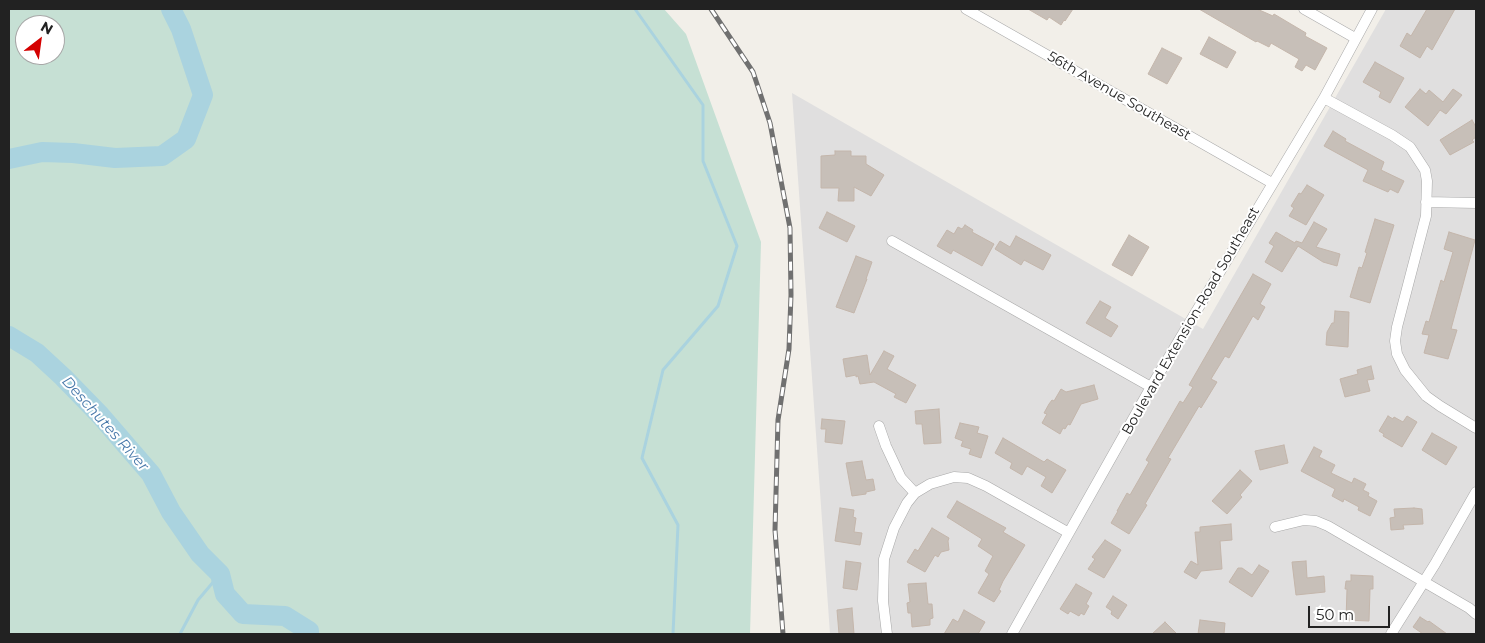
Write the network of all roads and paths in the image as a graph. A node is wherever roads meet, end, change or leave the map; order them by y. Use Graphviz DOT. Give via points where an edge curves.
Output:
graph roads {
  1 [pos="966,9"];
  2 [pos="1304,9"];
  3 [pos="1372,9"];
  4 [pos="1355,38"];
  5 [pos="1324,98"];
  6 [pos="1272,183"];
  7 [pos="1426,202"];
  8 [pos="1476,203"];
  9 [pos="892,241"];
  10 [pos="1151,387"];
  11 [pos="879,426"];
  12 [pos="1476,428"];
  13 [pos="1476,492"];
  14 [pos="916,493"];
  15 [pos="1275,527"];
  16 [pos="1069,533"];
  17 [pos="1424,583"];
  18 [pos="1476,614"];
  19 [pos="887,634"];
  20 [pos="1012,634"];
  21 [pos="1391,634"];
  1 -- 6 [label="street, 56th Avenue Southeast"];
  2 -- 4 [label="street"];
  3 -- 4 [label="street, Boulevard Extension-Road Southeast"];
  4 -- 5 [label="street, Boulevard Extension-Road Southeast"];
  5 -- 6 [label="street, Boulevard Extension-Road Southeast"];
  5 -- 7 [label="street" via="1410,147 1425,170"];
  6 -- 10 [label="street, Boulevard Extension-Road Southeast"];
  7 -- 8 [label="street"];
  7 -- 12 [label="street" via="1426,216 1397,327 1397,354 1405,370 1426,396"];
  9 -- 10 [label="street"];
  10 -- 16 [label="street, Boulevard Extension-Road Southeast"];
  11 -- 14 [label="street" via="901,478"];
  13 -- 17 [label="street"];
  14 -- 16 [label="street" via="930,484 954,477 968,478"];
  14 -- 19 [label="street" via="894,528 884,558 883,601"];
  15 -- 17 [label="street" via="1304,520 1316,521"];
  16 -- 20 [label="street, Boulevard Extension-Road Southeast"];
  17 -- 18 [label="street"];
  17 -- 21 [label="street"];
}
